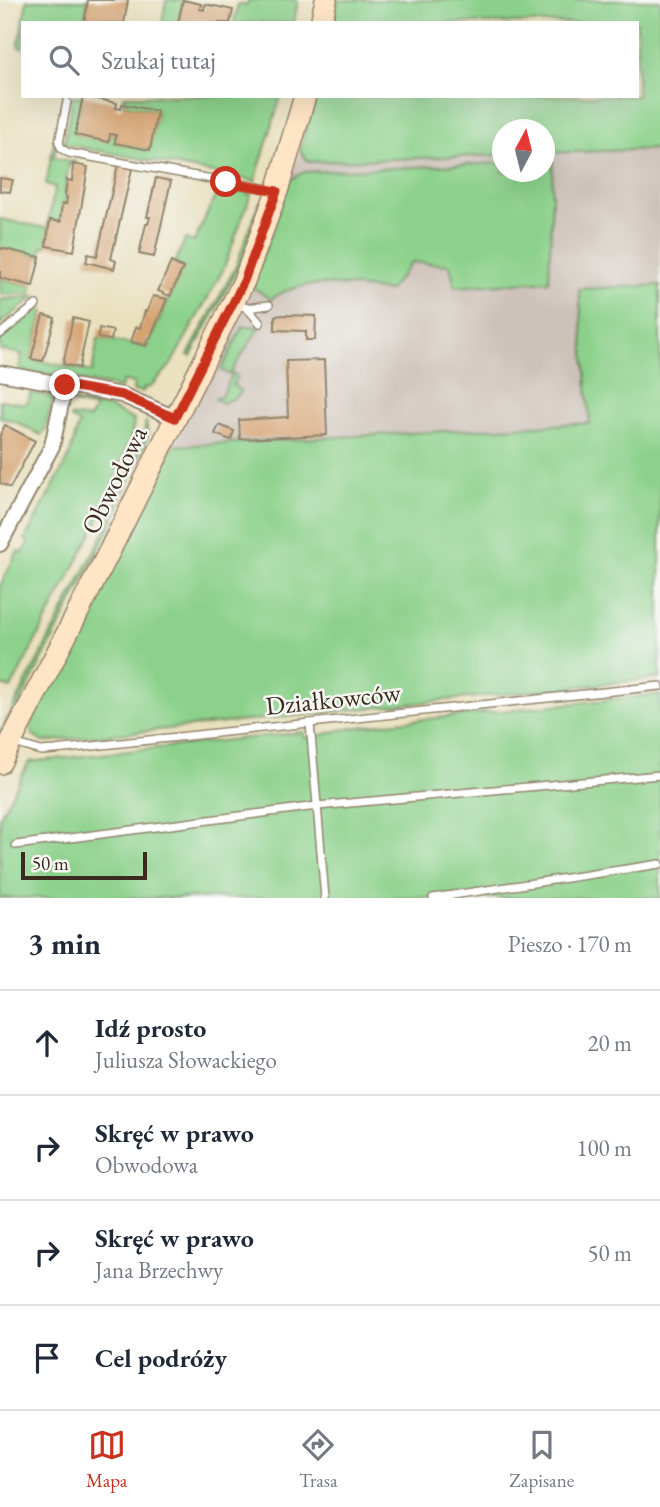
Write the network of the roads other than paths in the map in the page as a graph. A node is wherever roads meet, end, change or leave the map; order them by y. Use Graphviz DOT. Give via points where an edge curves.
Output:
graph roads {
  1 [pos="326,0"];
  2 [pos="321,21"];
  3 [pos="304,98"];
  4 [pos="67,102"];
  5 [pos="277,191"];
  6 [pos="36,305"];
  7 [pos="269,305"];
  8 [pos="240,306"];
  9 [pos="260,323"];
  10 [pos="0,334"];
  11 [pos="0,373"];
  12 [pos="65,385"];
  13 [pos="175,418"];
  14 [pos="0,544"];
  15 [pos="660,686"];
  16 [pos="310,723"];
  17 [pos="11,741"];
  18 [pos="0,763"];
  19 [pos="660,775"];
  20 [pos="317,806"];
  21 [pos="16,845"];
  22 [pos="660,863"];
  23 [pos="325,898"];
  24 [pos="433,898"];
  1 -- 2 [label="main road"];
  3 -- 5 [label="main road, Obwodowa"];
  4 -- 5 [label="lane" via="60,142 69,153"];
  5 -- 8 [label="main road, Obwodowa"];
  6 -- 10 [label="lane"];
  7 -- 8 [label="lane"];
  8 -- 9 [label="lane"];
  8 -- 13 [label="main road, Obwodowa"];
  11 -- 12 [label="street"];
  12 -- 13 [label="street" via="122,395"];
  12 -- 14 [label="street" via="52,446"];
  13 -- 17 [label="main road, Obwodowa"];
  15 -- 16 [label="lane, Działkowców"];
  16 -- 17 [label="lane, Działkowców" via="41,751"];
  16 -- 20 [label="lane"];
  17 -- 18 [label="main road, Obwodowa"];
  19 -- 20 [label="lane"];
  20 -- 21 [label="lane"];
  20 -- 23 [label="lane"];
  22 -- 24 [label="lane"];
}
